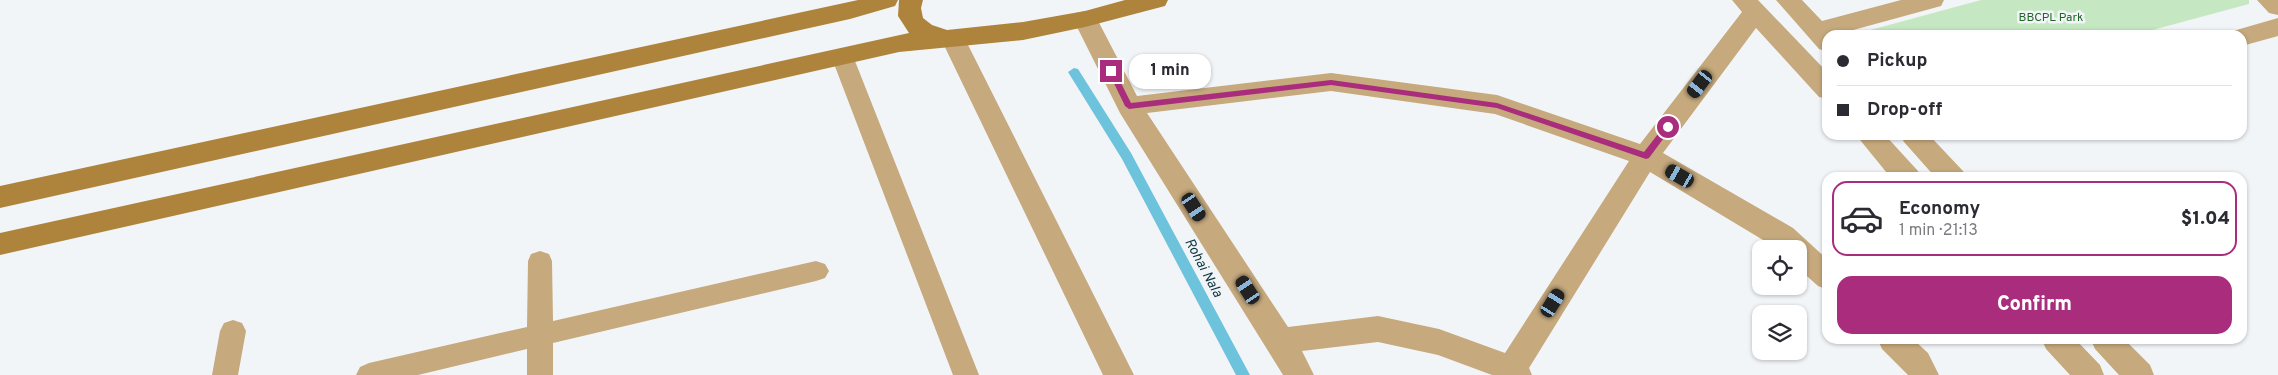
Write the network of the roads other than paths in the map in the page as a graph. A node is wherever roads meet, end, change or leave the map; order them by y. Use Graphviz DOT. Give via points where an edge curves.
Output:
graph roads {
  1 [pos="886,0"];
  2 [pos="911,0"];
  3 [pos="1156,0"];
  4 [pos="1788,0"];
  5 [pos="1932,0"];
  6 [pos="2269,0"];
  7 [pos="1750,6"];
  8 [pos="2278,7"];
  9 [pos="1093,9"];
  10 [pos="2278,27"];
  11 [pos="1843,30"];
  12 [pos="2247,36"];
  13 [pos="1822,37"];
  14 [pos="953,39"];
  15 [pos="842,56"];
  16 [pos="1822,84"];
  17 [pos="1129,106"];
  18 [pos="1880,140"];
  19 [pos="1917,140"];
  20 [pos="1646,156"];
  21 [pos="1904,172"];
  22 [pos="1947,172"];
  23 [pos="0,197"];
  24 [pos="1787,240"];
  25 [pos="0,244"];
  26 [pos="1807,258"];
  27 [pos="540,261"];
  28 [pos="816,271"];
  29 [pos="1822,272"];
  30 [pos="233,331"];
  31 [pos="540,335"];
  32 [pos="1280,341"];
  33 [pos="1897,344"];
  34 [pos="2061,344"];
  35 [pos="2110,344"];
  36 [pos="1514,372"];
  37 [pos="225,375"];
  38 [pos="369,375"];
  39 [pos="540,375"];
  40 [pos="966,375"];
  41 [pos="1119,375"];
  42 [pos="1298,375"];
  43 [pos="1924,375"];
  44 [pos="2089,375"];
  45 [pos="2139,375"];
  1 -- 23 [label="street"];
  2 -- 14 [label="street" via="908,8 910,20 920,30 935,37"];
  3 -- 9 [label="street"];
  4 -- 13 [label="street"];
  5 -- 11 [label="street"];
  6 -- 8 [label="street"];
  7 -- 16 [label="street"];
  7 -- 20 [label="street"];
  9 -- 14 [label="street" via="1023,31"];
  9 -- 17 [label="street"];
  10 -- 12 [label="street"];
  14 -- 15 [label="street" via="899,43"];
  14 -- 41 [label="street"];
  15 -- 25 [label="street"];
  15 -- 40 [label="lane"];
  17 -- 20 [label="street" via="1331,82 1497,105"];
  17 -- 32 [label="street"];
  18 -- 21 [label="street"];
  19 -- 22 [label="street"];
  20 -- 24 [label="street"];
  20 -- 36 [label="street"];
  26 -- 29 [label="street"];
  27 -- 31 [label="lane"];
  28 -- 31 [label="lane"];
  30 -- 37 [label="lane"];
  31 -- 38 [label="lane"];
  31 -- 39 [label="lane"];
  32 -- 36 [label="street" via="1378,329 1439,342"];
  32 -- 42 [label="street"];
  33 -- 43 [label="street" via="1917,362"];
  34 -- 44 [label="street"];
  35 -- 45 [label="street"];
}
